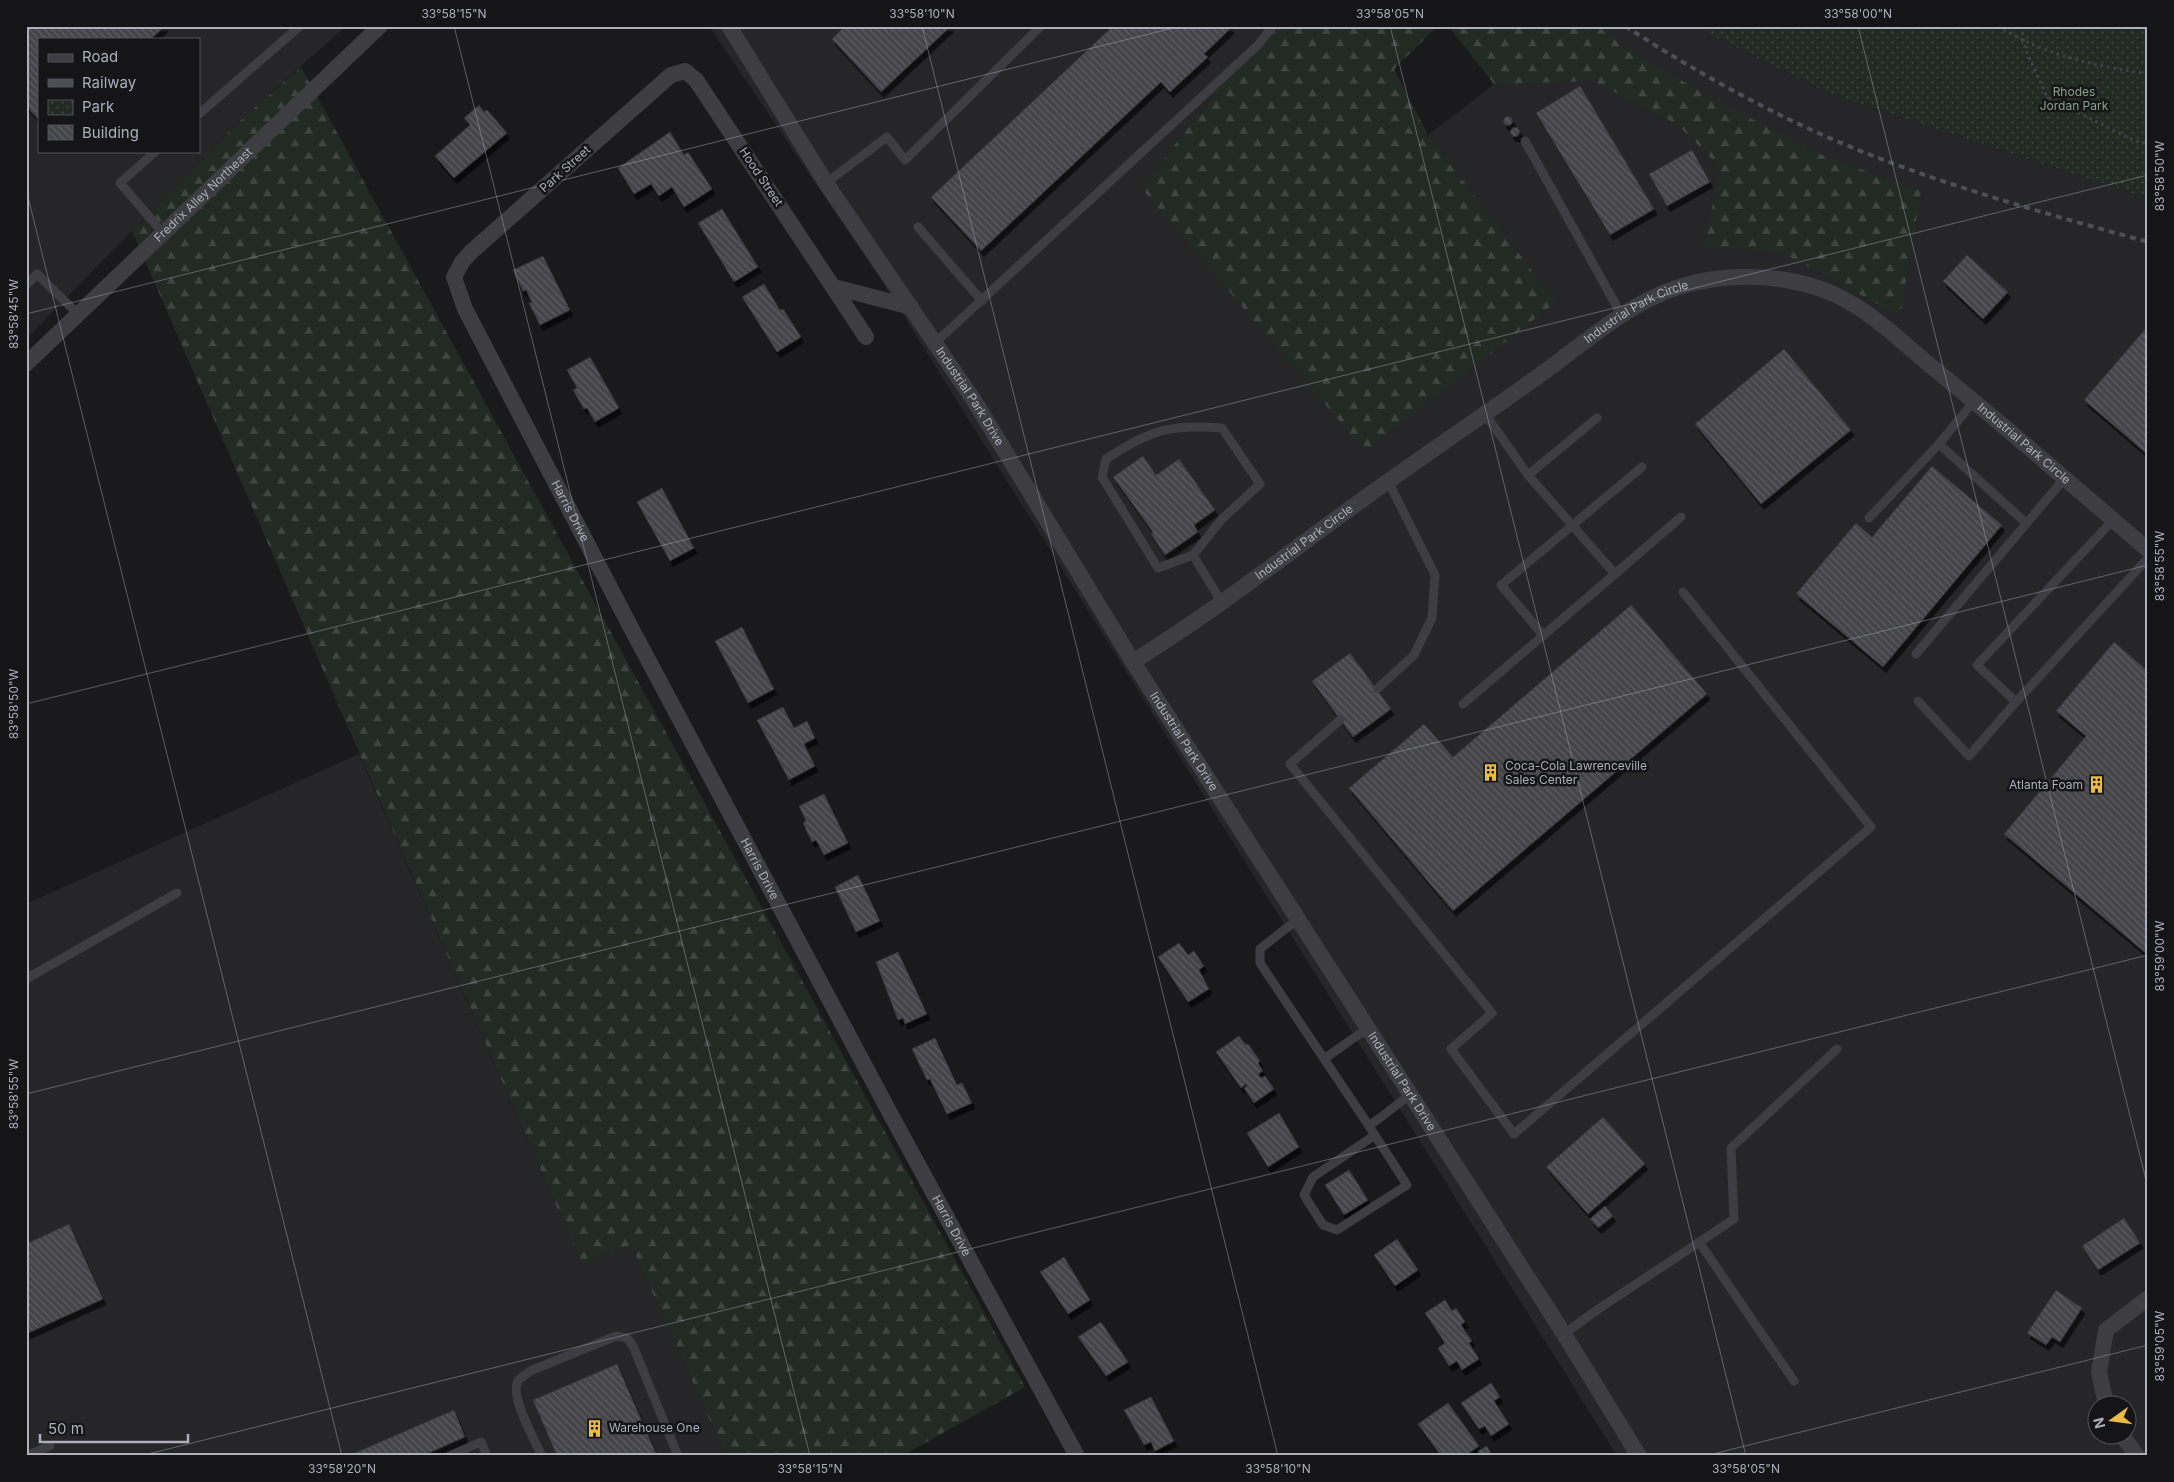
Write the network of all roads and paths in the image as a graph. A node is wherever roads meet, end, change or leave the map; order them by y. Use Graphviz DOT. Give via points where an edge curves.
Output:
graph roads {
  1 [pos="300,26"];
  2 [pos="380,26"];
  3 [pos="729,26"];
  4 [pos="1041,26"];
  5 [pos="1273,26"];
  6 [pos="1998,26"];
  7 [pos="2020,26"];
  8 [pos="2023,40"];
  9 [pos="685,71"];
  10 [pos="2148,74"];
  11 [pos="200,113"];
  12 [pos="1525,141"];
  13 [pos="2148,144"];
  14 [pos="155,152"];
  15 [pos="826,183"];
  16 [pos="918,227"];
  17 [pos="164,234"];
  18 [pos="454,277"];
  19 [pos="26,285"];
  20 [pos="834,287"];
  21 [pos="982,301"];
  22 [pos="911,307"];
  23 [pos="78,314"];
  24 [pos="1622,316"];
  25 [pos="866,337"];
  26 [pos="935,343"];
  27 [pos="26,364"];
  28 [pos="1974,401"];
  29 [pos="1485,414"];
  30 [pos="1597,418"];
  31 [pos="1939,444"];
  32 [pos="1642,467"];
  33 [pos="1528,475"];
  34 [pos="2064,479"];
  35 [pos="1388,481"];
  36 [pos="1681,518"];
  37 [pos="1868,518"];
  38 [pos="2113,520"];
  39 [pos="2026,523"];
  40 [pos="1572,526"];
  41 [pos="2148,550"];
  42 [pos="1193,555"];
  43 [pos="2148,558"];
  44 [pos="1615,574"];
  45 [pos="1683,592"];
  46 [pos="1222,603"];
  47 [pos="1543,635"];
  48 [pos="1916,654"];
  49 [pos="1133,662"];
  50 [pos="1377,689"];
  51 [pos="1918,701"];
  52 [pos="2016,702"];
  53 [pos="1463,704"];
  54 [pos="1340,720"];
  55 [pos="177,893"];
  56 [pos="1298,919"];
  57 [pos="26,978"];
  58 [pos="1368,1028"];
  59 [pos="1837,1049"];
  60 [pos="1324,1059"];
  61 [pos="1410,1095"];
  62 [pos="1369,1126"];
  63 [pos="1375,1135"];
  64 [pos="1699,1242"];
  65 [pos="2148,1298"];
  66 [pos="1564,1334"];
  67 [pos="1794,1381"];
  68 [pos="2104,1394"];
  69 [pos="2128,1444"];
  70 [pos="50,1446"];
  71 [pos="26,1456"];
  72 [pos="449,1456"];
  73 [pos="487,1456"];
  74 [pos="542,1456"];
  75 [pos="678,1456"];
  76 [pos="1077,1456"];
  77 [pos="1639,1456"];
  78 [pos="2137,1456"];
  1 -- 11 [label="lane"];
  2 -- 17 [label="street, Fredrix Alley Northeast"];
  3 -- 15 [label="street, Industrial Park Drive"];
  4 -- 15 [label="lane" via="905,160 887,137"];
  5 -- 21 [label="lane" via="1258,45"];
  6 -- 8 [label="path"];
  7 -- 8 [label="path"];
  8 -- 10 [label="path" via="2080,61"];
  8 -- 13 [label="path" via="2048,97"];
  9 -- 18 [label="street, Park Street" via="671,75 471,252"];
  9 -- 20 [label="street, Hood Street" via="696,80"];
  12 -- 24 [label="lane"];
  14 -- 17 [label="lane" via="120,183"];
  15 -- 22 [label="street, Industrial Park Drive"];
  16 -- 21 [label="lane"];
  17 -- 23 [label="street, Fredrix Alley Northeast"];
  18 -- 76 [label="street, Harris Drive" via="465,308 638,641 891,1116"];
  19 -- 23 [label="lane" via="37,274"];
  20 -- 22 [label="street"];
  20 -- 25 [label="street, Hood Street"];
  21 -- 26 [label="lane"];
  22 -- 26 [label="street, Industrial Park Drive"];
  23 -- 27 [label="street, Fredrix Alley Northeast"];
  24 -- 28 [label="street, Industrial Park Circle" via="1674,288 1723,278 1769,278 1823,289 1875,320"];
  24 -- 29 [label="street, Industrial Park Circle"];
  26 -- 49 [label="street, Industrial Park Drive" via="975,402"];
  28 -- 31 [label="lane"];
  28 -- 34 [label="street, Industrial Park Circle"];
  29 -- 33 [label="lane"];
  29 -- 35 [label="street, Industrial Park Circle"];
  30 -- 33 [label="lane"];
  31 -- 37 [label="lane"];
  31 -- 39 [label="lane"];
  32 -- 40 [label="lane"];
  33 -- 40 [label="lane"];
  34 -- 38 [label="street, Industrial Park Circle"];
  34 -- 39 [label="lane"];
  35 -- 46 [label="street, Industrial Park Circle"];
  35 -- 50 [label="lane" via="1435,575 1432,618 1414,654"];
  36 -- 44 [label="lane"];
  38 -- 41 [label="street, Industrial Park Circle"];
  38 -- 52 [label="lane" via="1977,665"];
  39 -- 48 [label="lane"];
  40 -- 44 [label="lane"];
  40 -- 47 [label="lane" via="1501,585"];
  42 -- 42 [label="lane" via="1158,568 1102,476 1106,460 1134,441 1162,430 1189,426 1222,428 1260,484 1222,519"];
  42 -- 46 [label="lane"];
  43 -- 52 [label="lane"];
  44 -- 47 [label="lane"];
  45 -- 54 [label="lane" via="1871,827 1514,1134 1451,1049 1492,1013 1290,764"];
  46 -- 49 [label="street, Industrial Park Circle"];
  47 -- 53 [label="lane"];
  49 -- 56 [label="street, Industrial Park Drive"];
  51 -- 52 [label="lane" via="1969,756"];
  55 -- 57 [label="lane"];
  56 -- 58 [label="street, Industrial Park Drive"];
  56 -- 60 [label="lane" via="1260,948 1260,963"];
  58 -- 60 [label="lane"];
  58 -- 61 [label="street, Industrial Park Drive"];
  59 -- 64 [label="lane" via="1731,1148 1734,1220"];
  60 -- 62 [label="lane"];
  61 -- 62 [label="lane"];
  61 -- 66 [label="street, Industrial Park Drive"];
  62 -- 63 [label="lane"];
  63 -- 63 [label="lane" via="1408,1186 1338,1230 1322,1225 1304,1195 1313,1177"];
  64 -- 66 [label="lane"];
  64 -- 67 [label="lane"];
  65 -- 68 [label="street" via="2106,1330 2099,1372"];
  66 -- 77 [label="street, Industrial Park Drive"];
  69 -- 78 [label="street"];
  70 -- 71 [label="lane"];
  72 -- 73 [label="lane" via="481,1442"];
  74 -- 75 [label="lane" via="517,1399 518,1380 530,1371 616,1336 627,1338 633,1346"];
}
